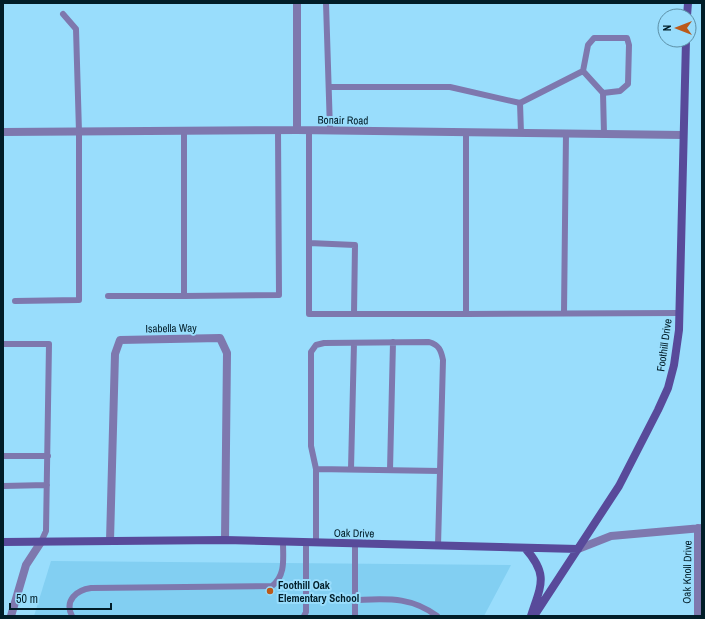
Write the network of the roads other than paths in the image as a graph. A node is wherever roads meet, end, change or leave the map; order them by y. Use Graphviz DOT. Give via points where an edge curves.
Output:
graph roads {
  1 [pos="297,3"];
  2 [pos="326,3"];
  3 [pos="63,14"];
  4 [pos="686,48"];
  5 [pos="584,71"];
  6 [pos="329,87"];
  7 [pos="603,93"];
  8 [pos="520,103"];
  9 [pos="278,130"];
  10 [pos="297,130"];
  11 [pos="309,130"];
  12 [pos="330,130"];
  13 [pos="184,131"];
  14 [pos="3,132"];
  15 [pos="79,132"];
  16 [pos="466,132"];
  17 [pos="521,133"];
  18 [pos="566,133"];
  19 [pos="604,134"];
  20 [pos="683,135"];
  21 [pos="309,244"];
  22 [pos="108,296"];
  23 [pos="184,296"];
  24 [pos="15,301"];
  25 [pos="564,313"];
  26 [pos="680,313"];
  27 [pos="354,314"];
  28 [pos="466,314"];
  29 [pos="354,342"];
  30 [pos="393,342"];
  31 [pos="3,344"];
  32 [pos="3,456"];
  33 [pos="48,456"];
  34 [pos="316,469"];
  35 [pos="351,469"];
  36 [pos="390,470"];
  37 [pos="440,471"];
  38 [pos="47,485"];
  39 [pos="3,486"];
  40 [pos="700,528"];
  41 [pos="225,540"];
  42 [pos="110,541"];
  43 [pos="3,542"];
  44 [pos="41,542"];
  45 [pos="284,542"];
  46 [pos="306,542"];
  47 [pos="316,543"];
  48 [pos="355,544"];
  49 [pos="438,546"];
  50 [pos="525,548"];
  51 [pos="578,549"];
  52 [pos="355,600"];
  53 [pos="11,616"];
  54 [pos="72,616"];
  55 [pos="304,616"];
  56 [pos="355,616"];
  57 [pos="437,616"];
  58 [pos="532,616"];
  59 [pos="698,616"];
  1 -- 10 [label="street"];
  2 -- 6 [label="lane"];
  3 -- 15 [label="lane" via="76,28"];
  4 -- 20 [label="street, Foothill Drive"];
  5 -- 7 [label="lane"];
  5 -- 7 [label="lane" via="588,45 594,38 627,38 628,84 620,91"];
  5 -- 8 [label="lane"];
  6 -- 8 [label="lane" via="450,87"];
  6 -- 12 [label="lane"];
  7 -- 19 [label="lane"];
  8 -- 17 [label="lane"];
  9 -- 10 [label="street, Bonair Road"];
  9 -- 13 [label="street, Bonair Road"];
  9 -- 23 [label="lane" via="278,295"];
  10 -- 11 [label="street, Bonair Road"];
  11 -- 12 [label="street, Bonair Road"];
  11 -- 21 [label="lane"];
  12 -- 16 [label="street, Bonair Road"];
  13 -- 15 [label="street, Bonair Road"];
  13 -- 23 [label="lane"];
  14 -- 15 [label="street, Bonair Road"];
  15 -- 24 [label="lane" via="79,300"];
  16 -- 17 [label="street, Bonair Road"];
  16 -- 28 [label="lane"];
  17 -- 18 [label="street, Bonair Road"];
  18 -- 19 [label="street, Bonair Road"];
  18 -- 25 [label="lane"];
  19 -- 20 [label="street, Bonair Road"];
  20 -- 26 [label="street, Foothill Drive"];
  21 -- 27 [label="lane" via="354,245"];
  21 -- 27 [label="lane" via="309,314"];
  22 -- 23 [label="lane"];
  25 -- 26 [label="lane"];
  25 -- 28 [label="lane"];
  26 -- 51 [label="street, Foothill Drive" via="674,365 668,388 619,486"];
  27 -- 28 [label="lane"];
  29 -- 30 [label="lane"];
  29 -- 34 [label="lane" via="324,343 316,345 311,352 311,446"];
  29 -- 35 [label="lane"];
  30 -- 36 [label="lane"];
  30 -- 37 [label="lane" via="428,342 436,344 441,351 443,360"];
  31 -- 33 [label="lane" via="49,344"];
  32 -- 33 [label="lane"];
  33 -- 38 [label="lane"];
  34 -- 35 [label="lane"];
  34 -- 47 [label="lane"];
  35 -- 36 [label="lane"];
  36 -- 37 [label="lane"];
  37 -- 49 [label="lane"];
  38 -- 39 [label="lane"];
  38 -- 44 [label="lane" via="46,531"];
  40 -- 51 [label="street, Oak Drive" via="611,536"];
  40 -- 59 [label="street, Oak Knoll Drive"];
  41 -- 42 [label="street, Oak Drive"];
  41 -- 42 [label="street, Isabella Way" via="227,353 220,338 120,340 114,354"];
  41 -- 45 [label="street, Oak Drive"];
  42 -- 44 [label="street, Oak Drive"];
  43 -- 44 [label="street, Oak Drive"];
  44 -- 53 [label="street" via="26,565"];
  45 -- 46 [label="street, Oak Drive"];
  45 -- 54 [label="lane" via="283,573 272,586 82,589 73,596 69,605"];
  46 -- 47 [label="street, Oak Drive"];
  46 -- 55 [label="lane"];
  47 -- 48 [label="street, Oak Drive"];
  48 -- 49 [label="street, Oak Drive"];
  48 -- 52 [label="lane"];
  49 -- 50 [label="street, Oak Drive"];
  50 -- 51 [label="street, Oak Drive"];
  50 -- 58 [label="street" via="537,561 542,582"];
  51 -- 58 [label="street, Foothill Drive"];
  52 -- 56 [label="lane"];
  52 -- 57 [label="lane" via="405,600"];
}
